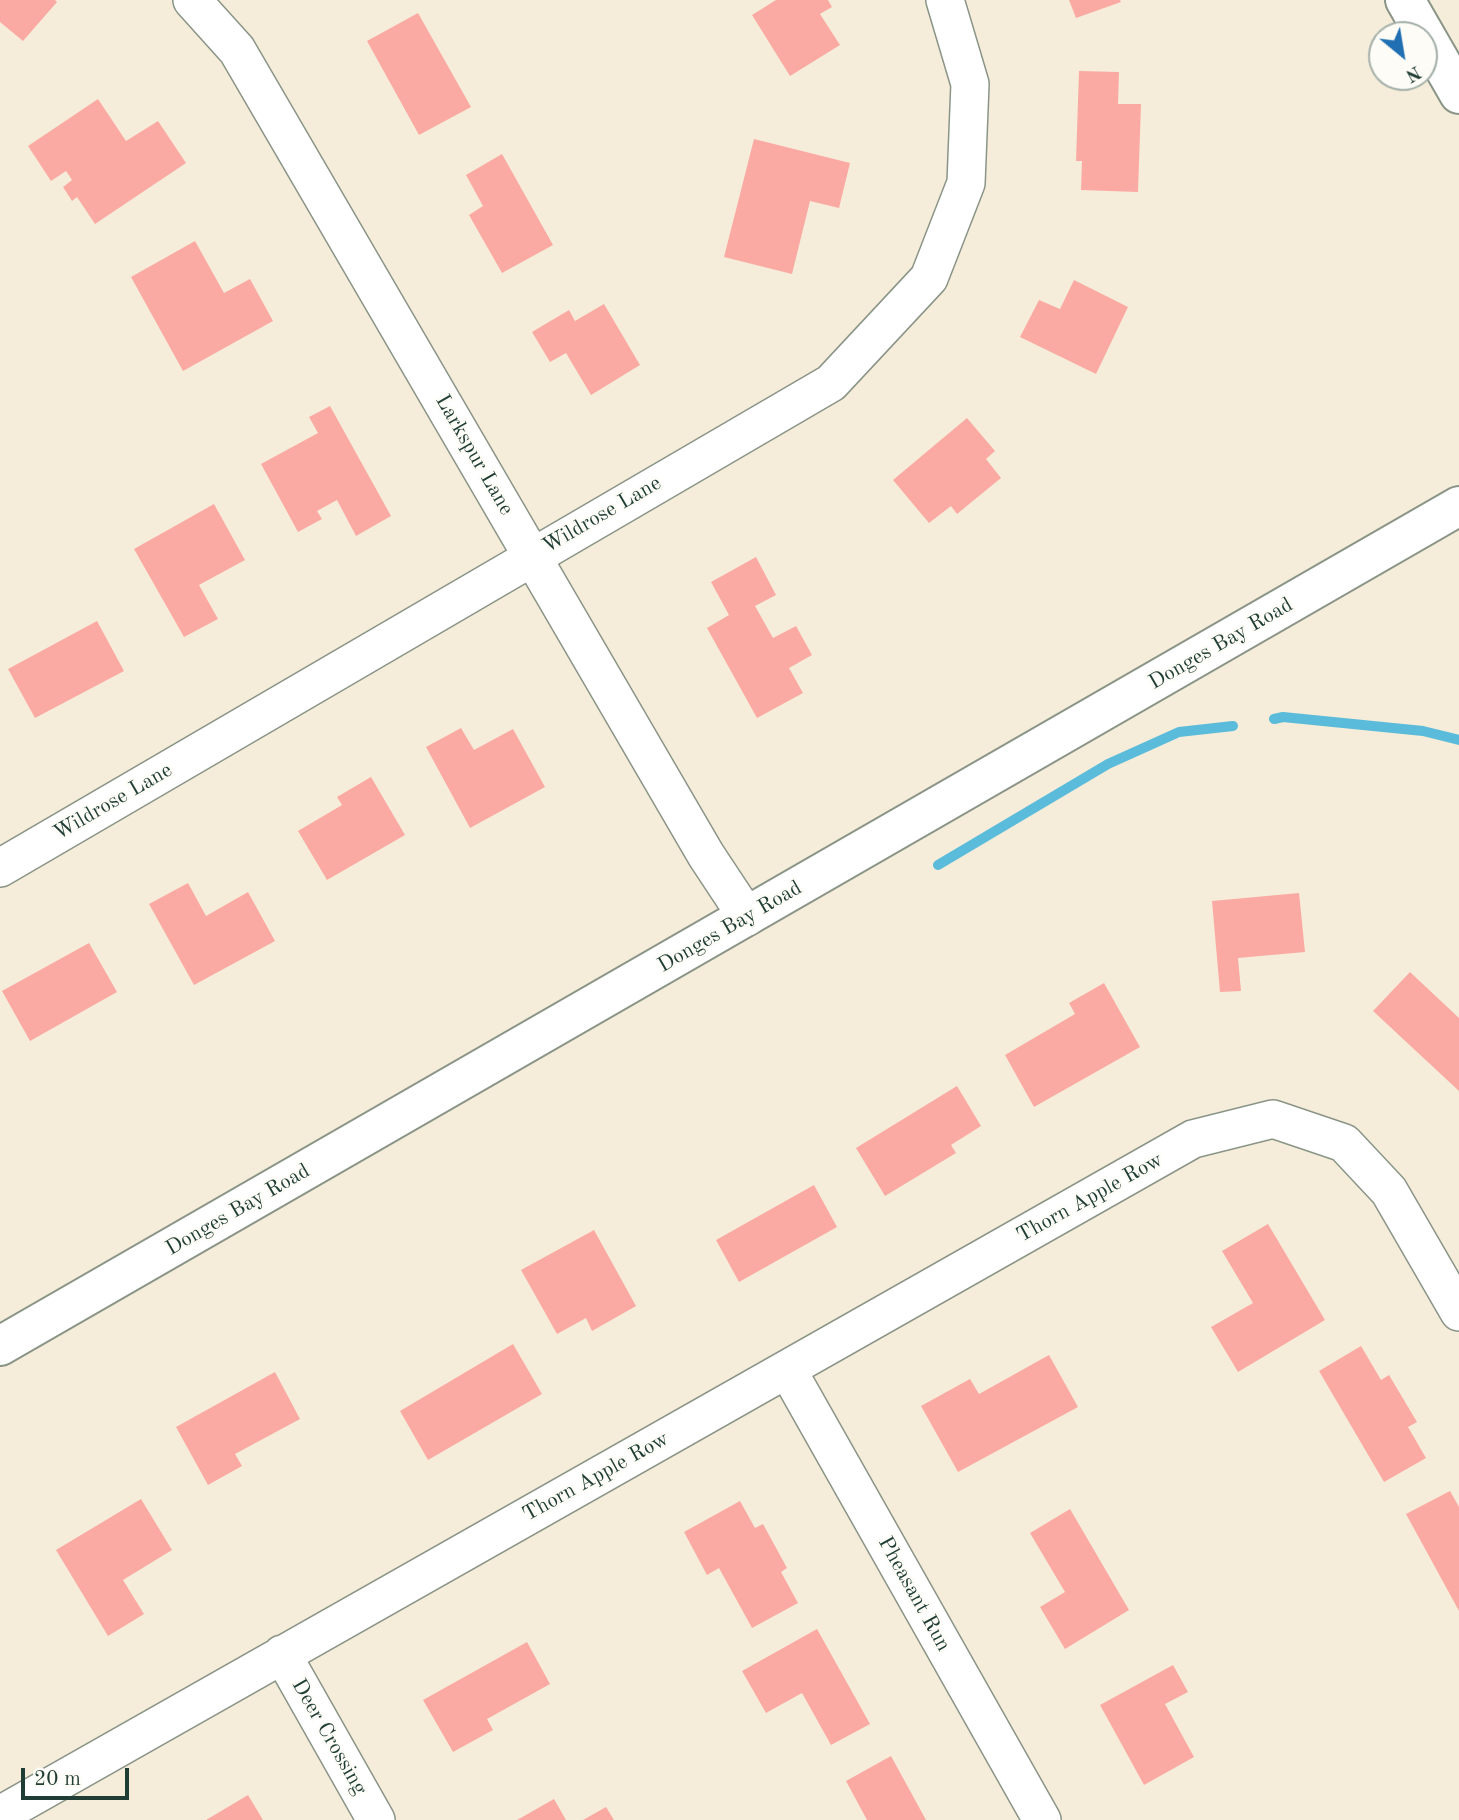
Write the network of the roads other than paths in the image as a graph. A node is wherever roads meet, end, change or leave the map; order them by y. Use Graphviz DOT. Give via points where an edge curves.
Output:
graph roads {
  1 [pos="192,0"];
  2 [pos="945,0"];
  3 [pos="1405,0"];
  4 [pos="1459,94"];
  5 [pos="1459,506"];
  6 [pos="533,555"];
  7 [pos="0,867"];
  8 [pos="747,918"];
  9 [pos="1459,1312"];
  10 [pos="0,1346"];
  11 [pos="787,1369"];
  12 [pos="282,1654"];
  13 [pos="0,1815"];
  14 [pos="376,1820"];
  15 [pos="1042,1820"];
  1 -- 6 [label="street, Larkspur Lane" via="237,50"];
  2 -- 6 [label="street, Wildrose Lane" via="970,84 966,183 929,278 831,383"];
  3 -- 4 [label="street"];
  5 -- 8 [label="street, Donges Bay Road"];
  6 -- 7 [label="street, Wildrose Lane"];
  6 -- 8 [label="street, Larkspur Lane"];
  8 -- 10 [label="street, Donges Bay Road"];
  9 -- 11 [label="street, Thorn Apple Row" via="1390,1191 1344,1143 1273,1119 1193,1139"];
  11 -- 12 [label="street, Thorn Apple Row"];
  11 -- 15 [label="street, Pheasant Run"];
  12 -- 13 [label="street, Thorn Apple Row"];
  12 -- 14 [label="street, Deer Crossing"];
}
